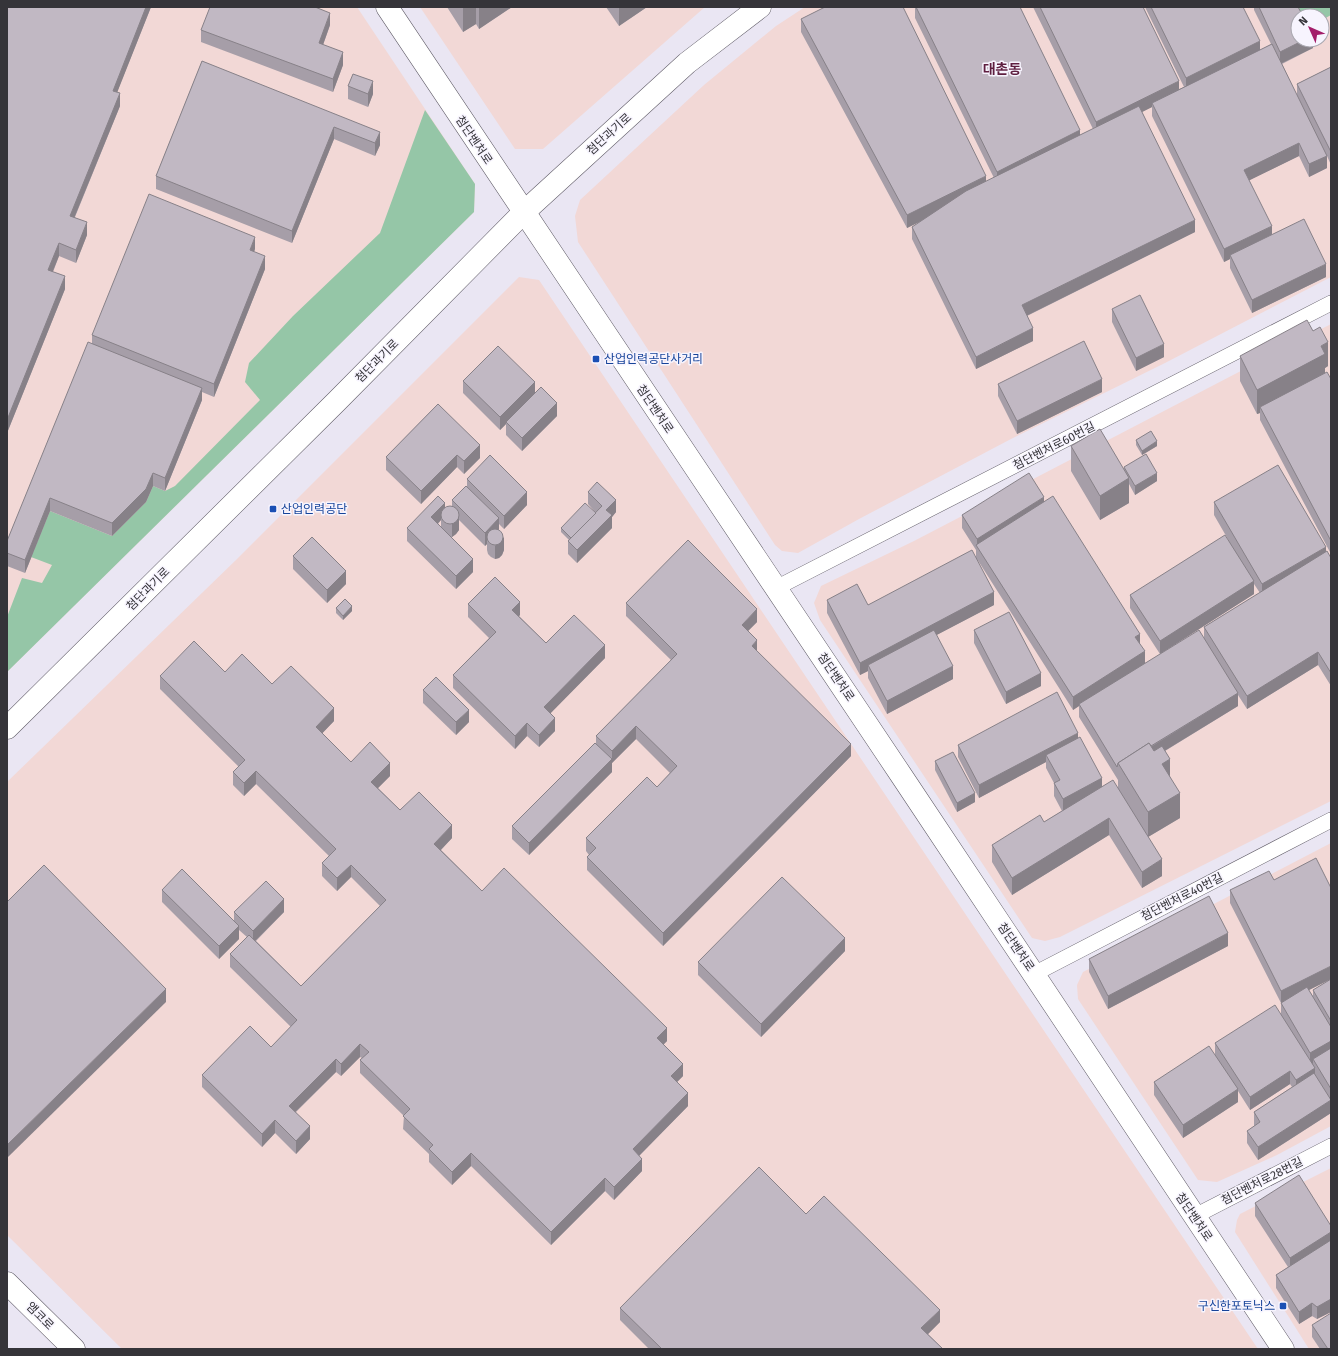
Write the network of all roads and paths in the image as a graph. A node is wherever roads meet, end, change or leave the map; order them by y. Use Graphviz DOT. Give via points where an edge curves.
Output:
graph roads {
  1 [pos="386,7"];
  2 [pos="760,7"];
  3 [pos="523,213"];
  4 [pos="1331,303"];
  5 [pos="776,588"];
  6 [pos="7,728"];
  7 [pos="1331,820"];
  8 [pos="1034,974"];
  9 [pos="1331,1146"];
  10 [pos="1193,1216"];
  11 [pos="7,1283"];
  12 [pos="74,1349"];
  13 [pos="1283,1349"];
  1 -- 3 [label="street, 첨단벤처로"];
  2 -- 3 [label="street, 첨단과기로" via="687,63"];
  3 -- 5 [label="street, 첨단벤처로"];
  3 -- 6 [label="street, 첨단과기로"];
  4 -- 5 [label="street, 첨단벤처로60번길"];
  5 -- 8 [label="street, 첨단벤처로"];
  7 -- 8 [label="street, 첨단벤처로40번길"];
  8 -- 10 [label="street, 첨단벤처로"];
  9 -- 10 [label="street, 첨단벤처로28번길"];
  10 -- 13 [label="street, 첨단벤처로"];
  11 -- 12 [label="street, 앰코로"];
}
